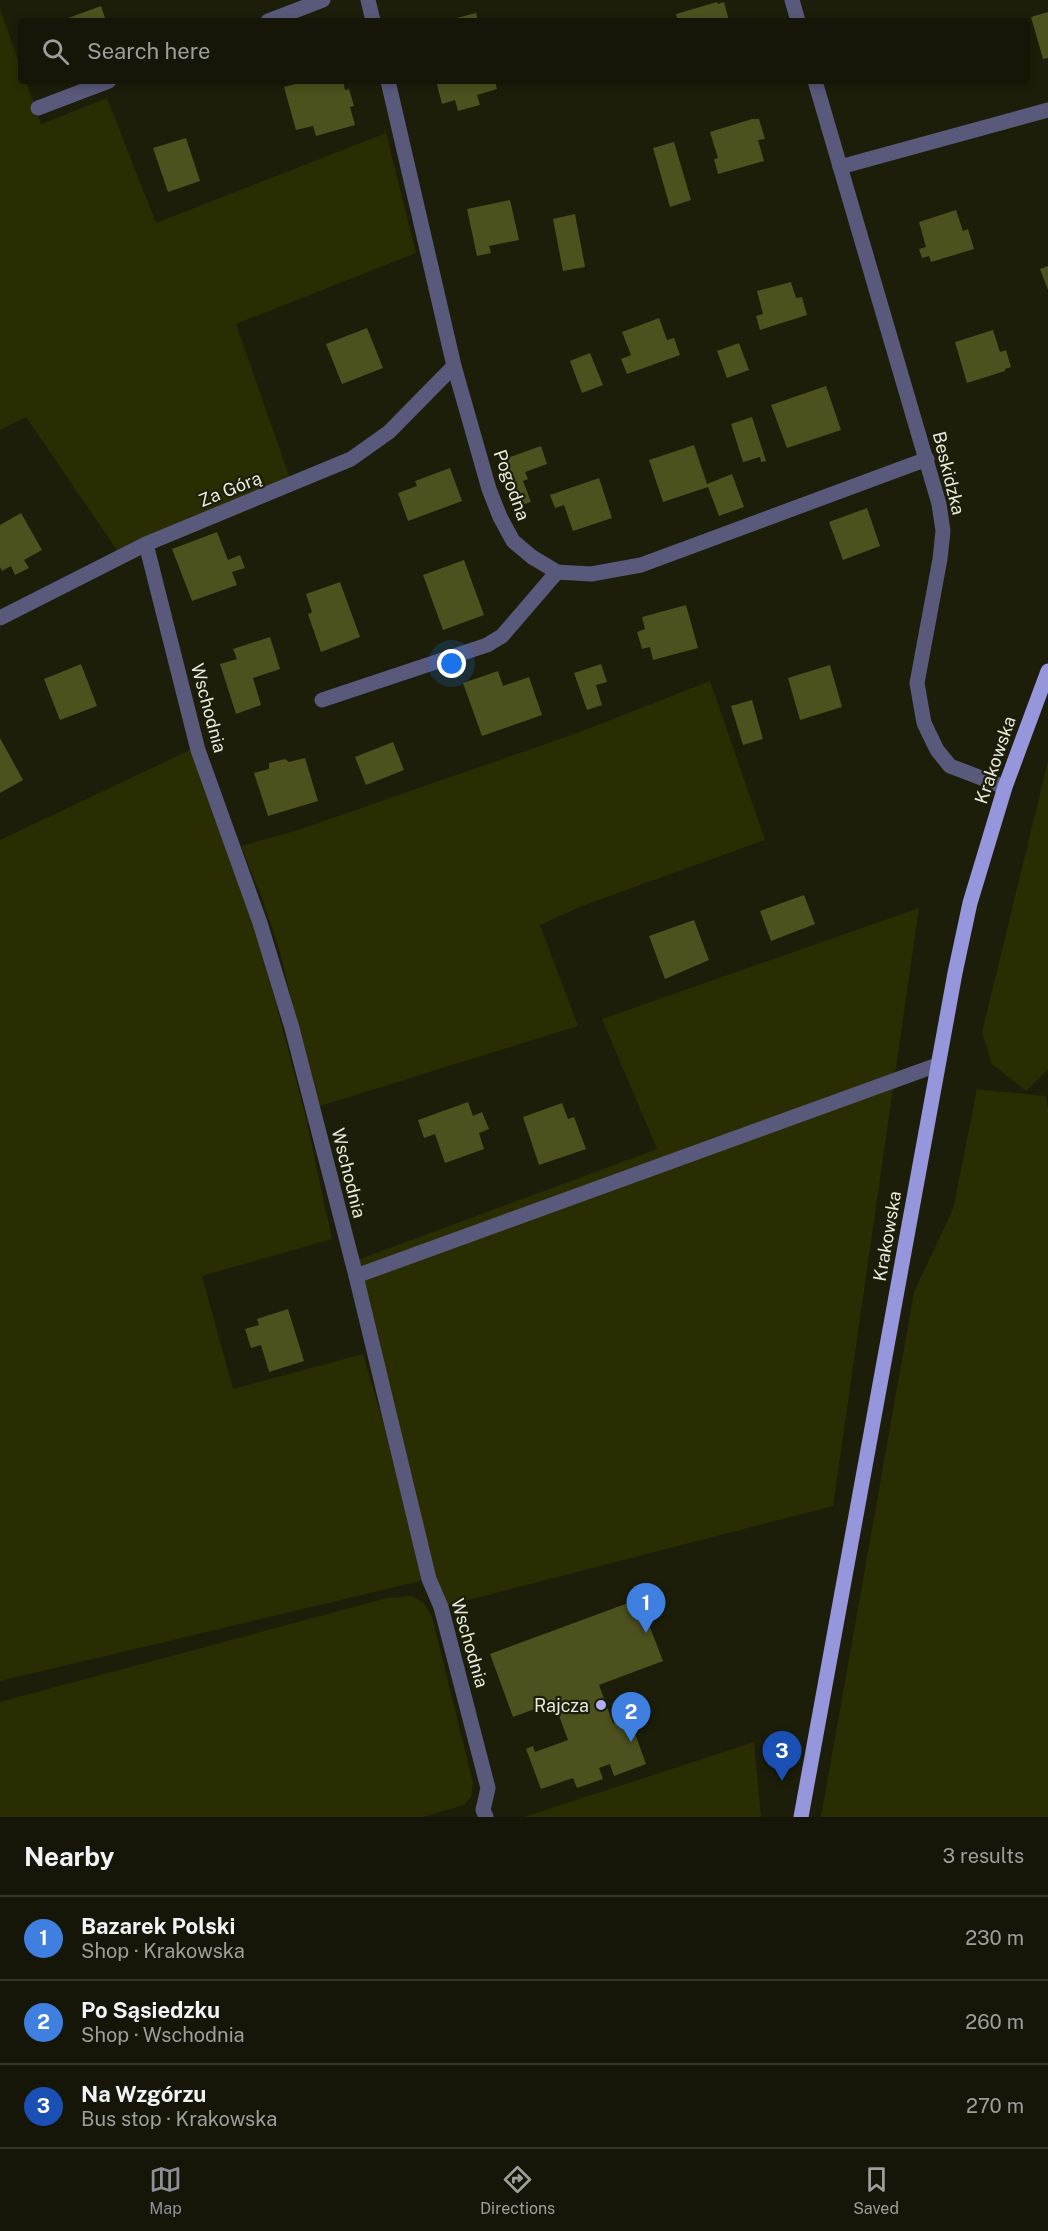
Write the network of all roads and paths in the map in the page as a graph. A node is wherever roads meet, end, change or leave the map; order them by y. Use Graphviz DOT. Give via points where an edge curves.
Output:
graph roads {
  1 [pos="323,0"];
  2 [pos="368,0"];
  3 [pos="792,0"];
  4 [pos="276,18"];
  5 [pos="372,18"];
  6 [pos="797,18"];
  7 [pos="101,84"];
  8 [pos="389,84"];
  9 [pos="816,84"];
  10 [pos="38,108"];
  11 [pos="1048,110"];
  12 [pos="840,167"];
  13 [pos="454,366"];
  14 [pos="927,459"];
  15 [pos="146,544"];
  16 [pos="557,572"];
  17 [pos="0,618"];
  18 [pos="1048,671"];
  19 [pos="322,700"];
  20 [pos="1005,787"];
  21 [pos="937,1065"];
  22 [pos="356,1276"];
  23 [pos="486,1817"];
  24 [pos="801,1817"];
  1 -- 4 [label="street"];
  2 -- 5 [label="street"];
  3 -- 6 [label="street"];
  7 -- 10 [label="street"];
  8 -- 13 [label="street, Pogodna"];
  9 -- 12 [label="street, Beskidzka"];
  11 -- 12 [label="street"];
  12 -- 14 [label="street, Beskidzka"];
  13 -- 15 [label="street, Za Górą" via="389,432 351,459"];
  13 -- 16 [label="street, Pogodna" via="500,517 513,542"];
  14 -- 16 [label="street, Pogodna" via="641,565 591,574"];
  14 -- 20 [label="street, Beskidzka" via="943,531 917,683 924,723 950,766"];
  15 -- 17 [label="street, Za Górą"];
  15 -- 22 [label="street, Wschodnia" via="198,750 260,923 292,1029"];
  16 -- 19 [label="street" via="502,636 487,645"];
  18 -- 20 [label="main road, Krakowska"];
  20 -- 21 [label="main road, Krakowska" via="970,903"];
  21 -- 22 [label="street"];
  21 -- 24 [label="main road, Krakowska"];
  22 -- 23 [label="street, Wschodnia" via="429,1579 441,1607 488,1788 483,1810"];
}
